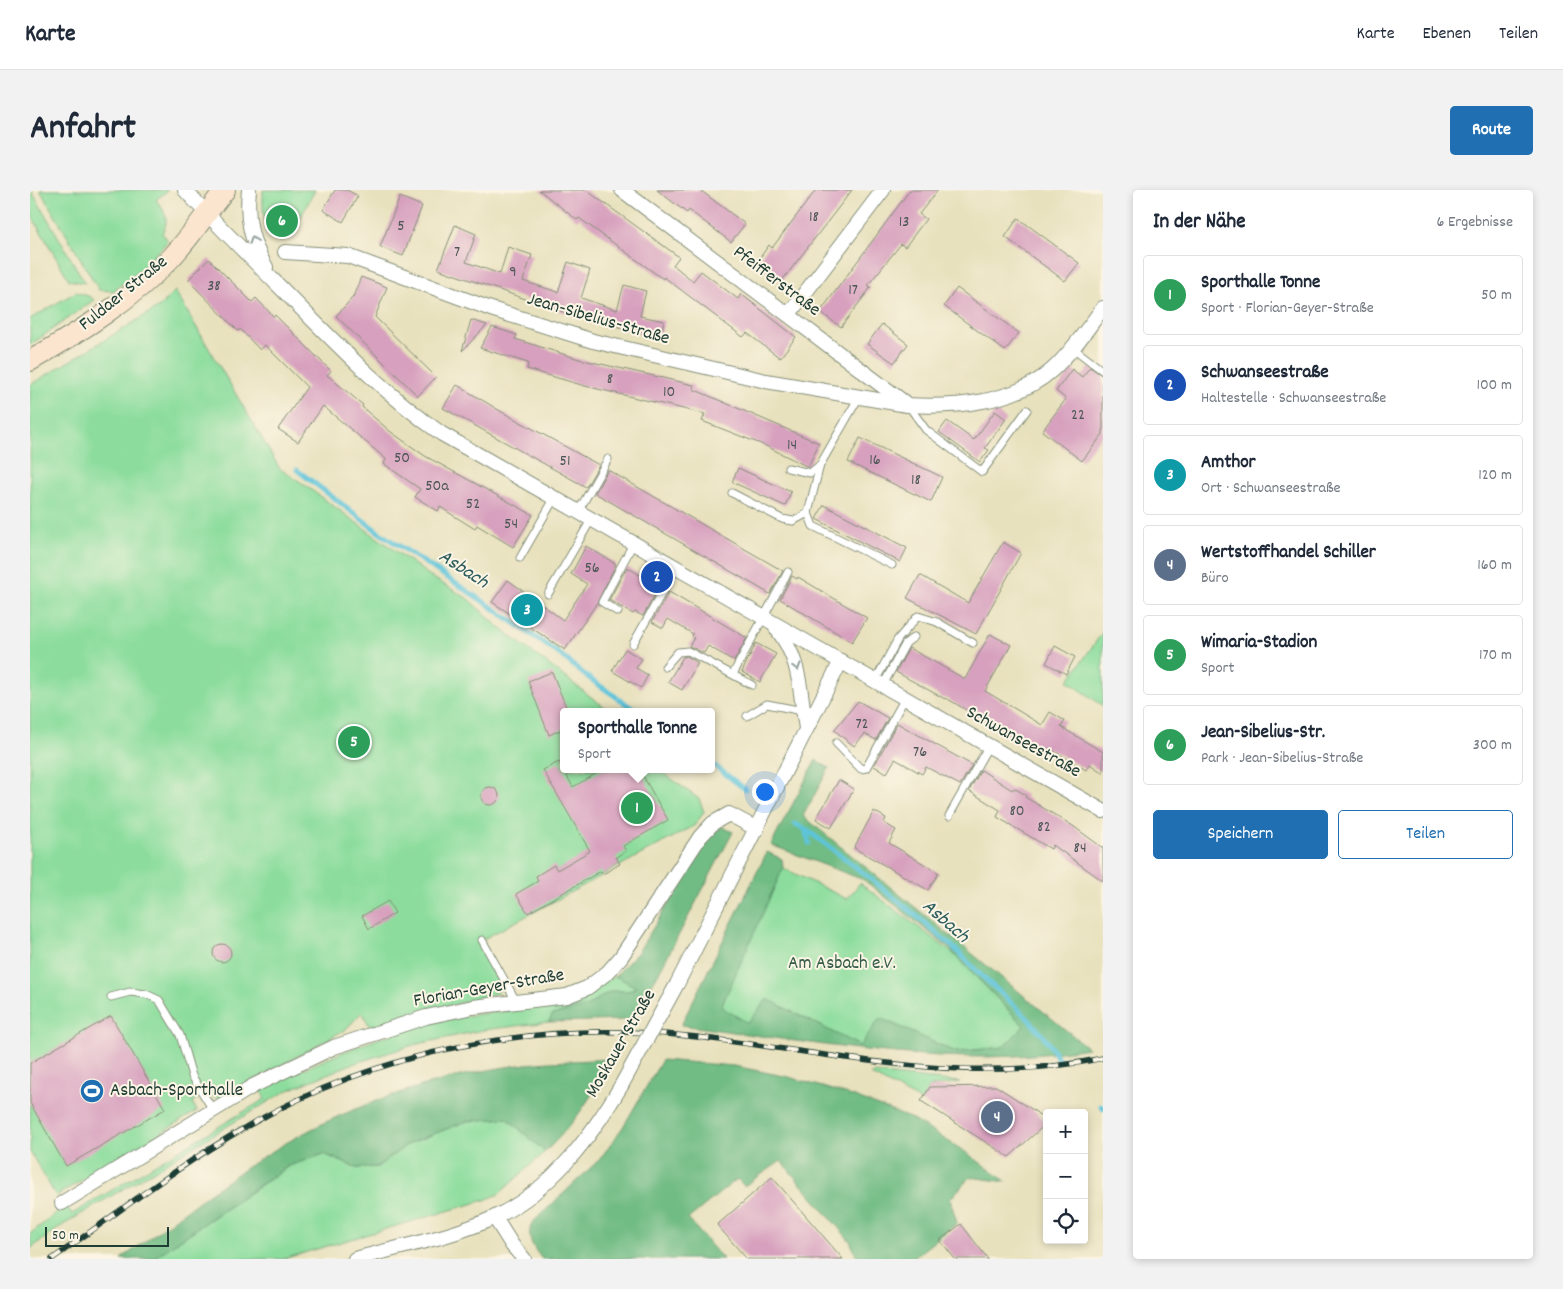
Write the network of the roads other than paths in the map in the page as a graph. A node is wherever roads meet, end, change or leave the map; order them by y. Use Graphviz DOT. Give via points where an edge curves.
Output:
graph roads {
  1 [pos="185,190"];
  2 [pos="225,190"];
  3 [pos="249,190"];
  4 [pos="622,190"];
  5 [pos="883,190"];
  6 [pos="206,213"];
  7 [pos="284,252"];
  8 [pos="275,283"];
  9 [pos="1103,308"];
  10 [pos="789,314"];
  11 [pos="1073,348"];
  12 [pos="30,361"];
  13 [pos="1103,371"];
  14 [pos="859,396"];
  15 [pos="907,405"];
  16 [pos="1027,410"];
  17 [pos="608,459"];
  18 [pos="820,464"];
  19 [pos="788,468"];
  20 [pos="732,494"];
  21 [pos="554,498"];
  22 [pos="578,512"];
  23 [pos="808,513"];
  24 [pos="591,520"];
  25 [pos="634,544"];
  26 [pos="520,558"];
  27 [pos="892,565"];
  28 [pos="676,568"];
  29 [pos="788,572"];
  30 [pos="548,594"];
  31 [pos="618,612"];
  32 [pos="768,622"];
  33 [pos="914,637"];
  34 [pos="973,643"];
  35 [pos="633,644"];
  36 [pos="841,661"];
  37 [pos="664,667"];
  38 [pos="733,674"];
  39 [pos="879,683"];
  40 [pos="752,685"];
  41 [pos="905,698"];
  42 [pos="803,711"];
  43 [pos="747,716"];
  44 [pos="806,728"];
  45 [pos="836,743"];
  46 [pos="989,745"];
  47 [pos="1103,811"];
  48 [pos="949,816"];
  49 [pos="758,830"];
  50 [pos="482,940"];
  51 [pos="111,997"];
  52 [pos="516,1001"];
  53 [pos="213,1110"];
  54 [pos="62,1203"];
  55 [pos="495,1218"];
  56 [pos="355,1259"];
  57 [pos="524,1259"];
  1 -- 6 [label="street, Schwanseestraße"];
  2 -- 6 [label="street, Fuldaer Straße"];
  8 -- 3 [label="street, Schwanseestraße, one-way" via="250,234"];
  4 -- 10 [label="street, Pfeifferstraße"];
  5 -- 10 [label="street"];
  6 -- 8 [label="street, Schwanseestraße"];
  6 -- 12 [label="street, Fuldaer Straße" via="171,259 157,271 108,312"];
  7 -- 14 [label="street, Jean-Sibelius-Straße" via="348,256 491,309 593,341 712,370"];
  8 -- 21 [label="street, Schwanseestraße" via="409,412"];
  9 -- 11 [label="street, Jean-Sibelius-Straße"];
  10 -- 15 [label="street, Pfeifferstraße"];
  11 -- 13 [label="lane"];
  11 -- 15 [label="street, Jean-Sibelius-Straße" via="1052,371 1009,393 938,407"];
  14 -- 15 [label="street, Jean-Sibelius-Straße"];
  14 -- 18 [label="lane"];
  15 -- 16 [label="lane" via="926,430 982,472"];
  17 -- 22 [label="lane"];
  18 -- 19 [label="lane" via="810,473"];
  18 -- 23 [label="lane"];
  20 -- 23 [label="lane" via="782,519 793,521"];
  21 -- 22 [label="street, Schwanseestraße"];
  21 -- 26 [label="lane"];
  22 -- 24 [label="street, Schwanseestraße"];
  23 -- 27 [label="lane" via="813,526"];
  24 -- 25 [label="street, Schwanseestraße"];
  24 -- 30 [label="lane"];
  25 -- 28 [label="street, Schwanseestraße"];
  25 -- 31 [label="lane" via="602,602"];
  28 -- 32 [label="street, Schwanseestraße"];
  28 -- 35 [label="lane"];
  29 -- 32 [label="lane"];
  32 -- 36 [label="street, Schwanseestraße"];
  32 -- 38 [label="lane"];
  32 -- 42 [label="street, one-way" via="785,639 798,668"];
  33 -- 39 [label="lane" via="906,643"];
  34 -- 39 [label="lane" via="937,622 918,616 898,639"];
  36 -- 39 [label="street, Schwanseestraße"];
  36 -- 44 [label="street, Moskauer Straße"];
  37 -- 38 [label="lane" via="678,652 688,651"];
  38 -- 40 [label="lane"];
  39 -- 41 [label="street, Schwanseestraße"];
  41 -- 45 [label="lane" via="866,768 861,769"];
  41 -- 46 [label="street, Schwanseestraße"];
  42 -- 43 [label="lane" via="767,704"];
  42 -- 44 [label="street"];
  44 -- 49 [label="street, Moskauer Straße"];
  46 -- 47 [label="street, Schwanseestraße"];
  46 -- 48 [label="lane"];
  49 -- 52 [label="street, Florian-Geyer-Straße" via="729,814 712,822 608,972 587,988 567,996"];
  49 -- 55 [label="street, Moskauer Straße, bridge" via="677,984 620,1086 584,1142 526,1200"];
  50 -- 52 [label="lane"];
  51 -- 53 [label="lane" via="130,992 159,1000 180,1035 192,1076"];
  52 -- 53 [label="street, Florian-Geyer-Straße" via="426,1017 334,1047"];
  53 -- 54 [label="street, Florian-Geyer-Straße"];
  55 -- 56 [label="street, Moskauer Straße" via="470,1228"];
  55 -- 57 [label="street"];
}
